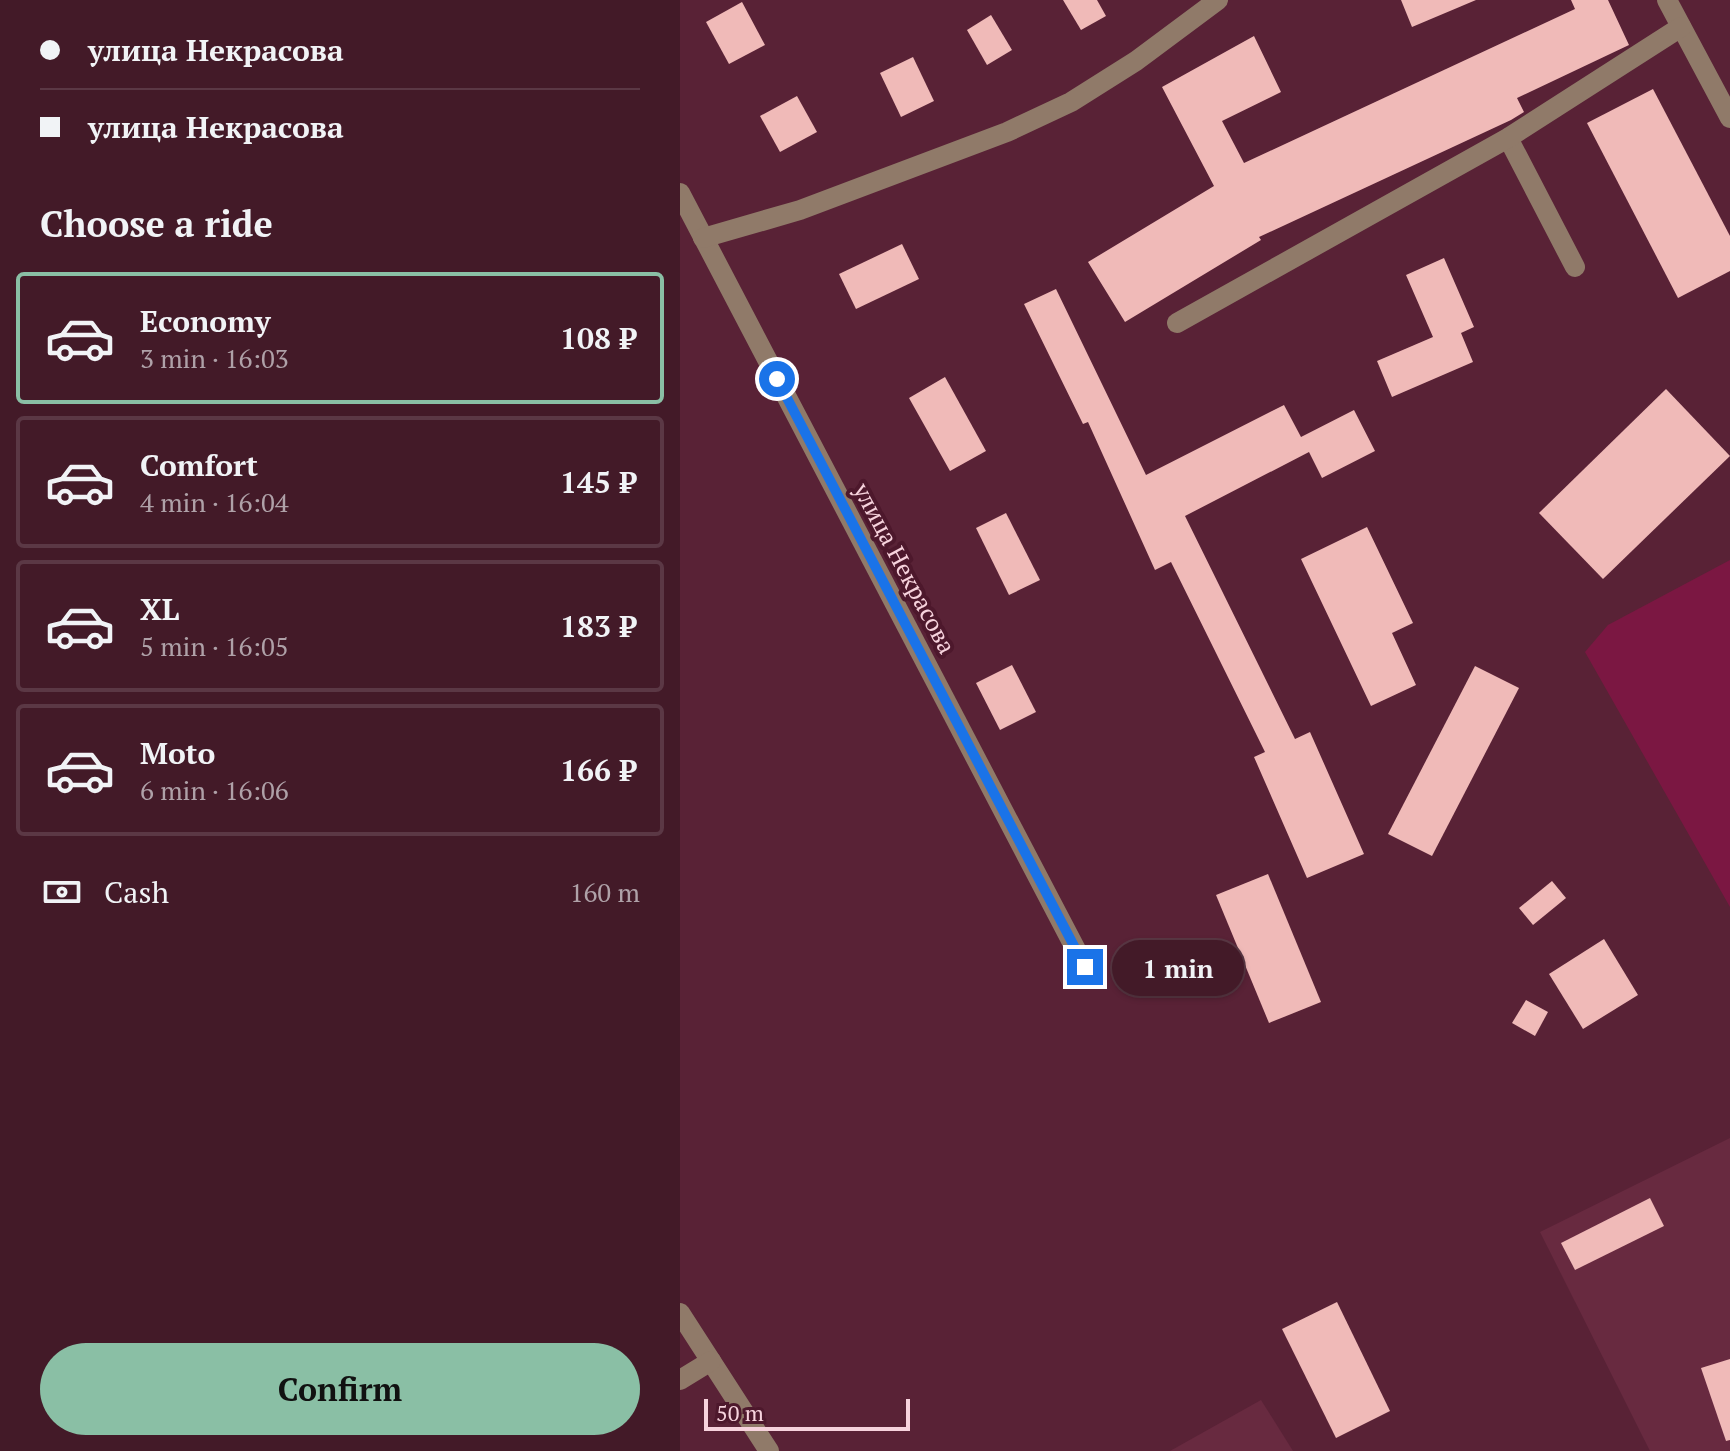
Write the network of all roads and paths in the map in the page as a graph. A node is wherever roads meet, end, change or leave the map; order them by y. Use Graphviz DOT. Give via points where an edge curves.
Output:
graph roads {
  1 [pos="1218,0"];
  2 [pos="1667,0"];
  3 [pos="1681,27"];
  4 [pos="1730,118"];
  5 [pos="1508,138"];
  6 [pos="680,193"];
  7 [pos="703,238"];
  8 [pos="1575,267"];
  9 [pos="1177,323"];
  10 [pos="1085,967"];
  11 [pos="680,1313"];
  12 [pos="711,1361"];
  13 [pos="680,1380"];
  14 [pos="769,1451"];
  1 -- 7 [label="street" via="1123,70 1020,126 880,182"];
  2 -- 3 [label="street"];
  3 -- 4 [label="street"];
  3 -- 5 [label="street"];
  5 -- 8 [label="street"];
  5 -- 9 [label="street"];
  6 -- 7 [label="street, улица Некрасова"];
  7 -- 10 [label="street, улица Некрасова"];
  11 -- 12 [label="street"];
  12 -- 13 [label="street"];
  12 -- 14 [label="street"];
}
